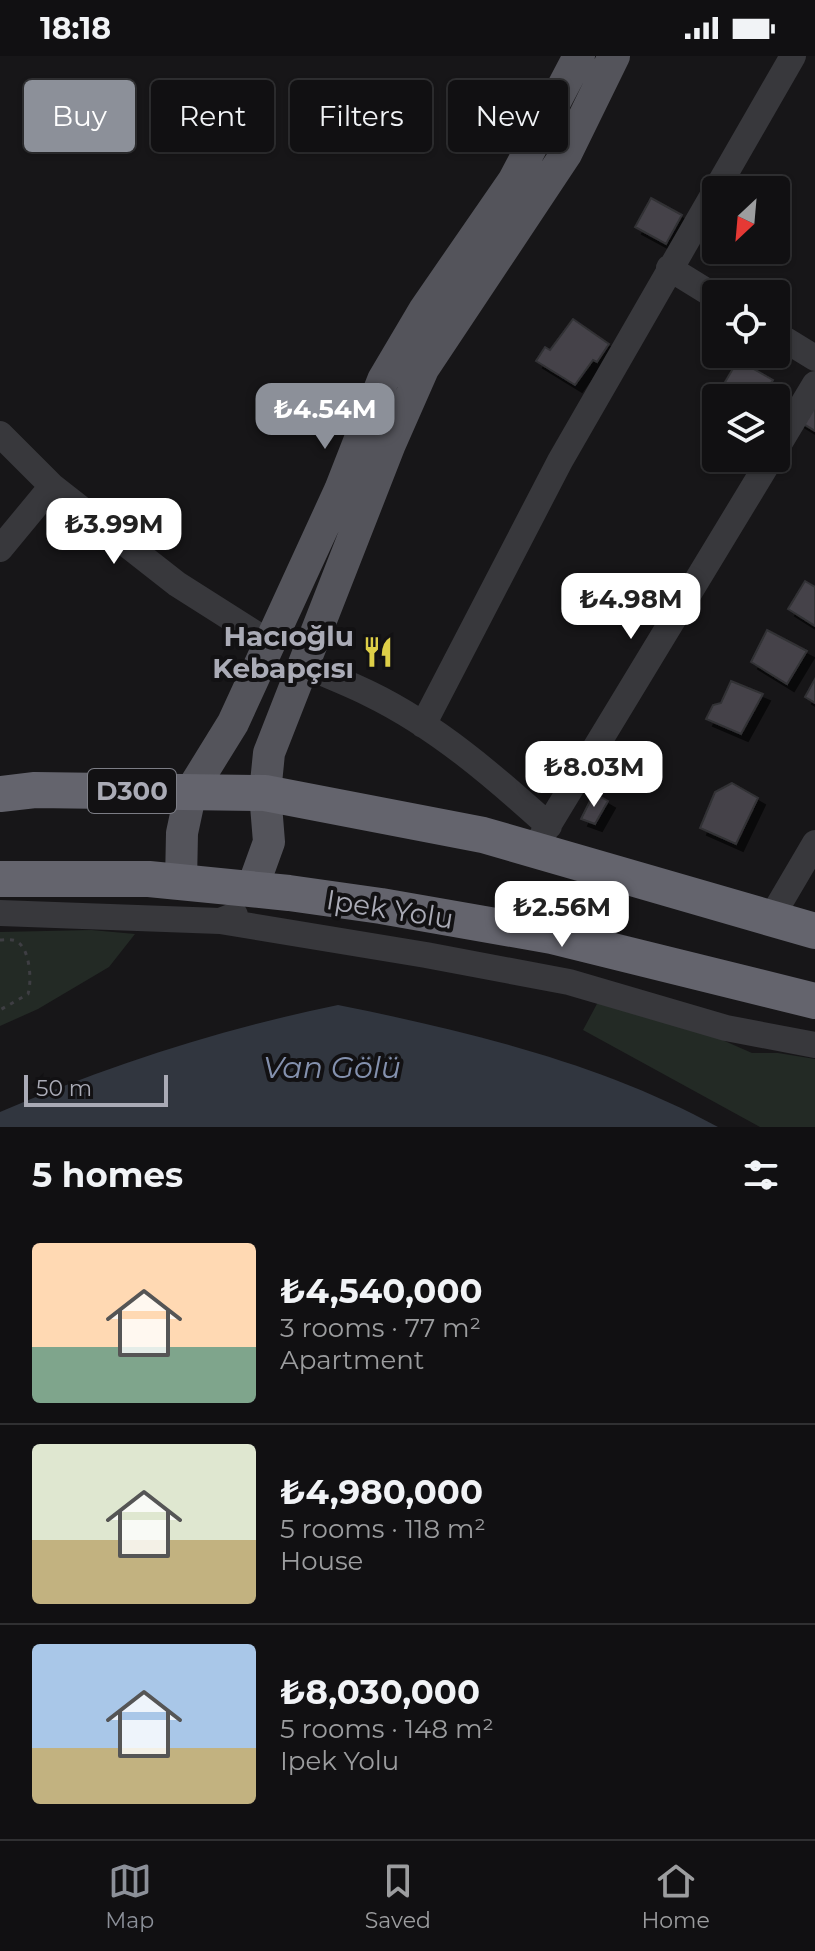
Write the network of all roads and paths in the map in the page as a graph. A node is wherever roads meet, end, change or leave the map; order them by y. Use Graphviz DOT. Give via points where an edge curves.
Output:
graph roads {
  1 [pos="579,56"];
  2 [pos="614,56"];
  3 [pos="793,56"];
  4 [pos="669,268"];
  5 [pos="702,288"];
  6 [pos="790,343"];
  7 [pos="815,358"];
  8 [pos="815,384"];
  9 [pos="790,426"];
  10 [pos="0,434"];
  11 [pos="763,472"];
  12 [pos="52,486"];
  13 [pos="0,549"];
  14 [pos="270,643"];
  15 [pos="302,664"];
  16 [pos="423,725"];
  17 [pos="191,791"];
  18 [pos="265,793"];
  19 [pos="0,794"];
  20 [pos="542,838"];
  21 [pos="815,843"];
  22 [pos="0,879"];
  23 [pos="165,880"];
  24 [pos="252,889"];
  25 [pos="289,893"];
  26 [pos="0,913"];
  27 [pos="771,918"];
  28 [pos="220,921"];
  29 [pos="815,931"];
  30 [pos="0,940"];
  31 [pos="595,947"];
  32 [pos="569,982"];
  33 [pos="815,1001"];
  34 [pos="0,1010"];
  35 [pos="815,1045"];
  1 -- 14 [label="main road" via="514,180 383,380"];
  2 -- 15 [label="main road" via="566,154 423,369"];
  3 -- 4 [label="street"];
  4 -- 5 [label="street"];
  4 -- 16 [label="street" via="560,461"];
  6 -- 7 [label="street"];
  8 -- 9 [label="street"];
  10 -- 12 [label="street"];
  11 -- 20 [label="street"];
  12 -- 13 [label="street"];
  12 -- 14 [label="street" via="177,584"];
  14 -- 17 [label="main road" via="233,723"];
  15 -- 16 [label="street" via="372,694"];
  15 -- 18 [label="main road" via="269,753"];
  16 -- 20 [label="street" via="499,782"];
  17 -- 18 [label="highway, D300"];
  17 -- 19 [label="highway, D300"];
  17 -- 23 [label="main road"];
  18 -- 20 [label="highway, D300" via="483,835"];
  18 -- 24 [label="main road" via="269,842"];
  20 -- 27 [label="highway, D300"];
  21 -- 27 [label="street"];
  22 -- 23 [label="highway, Ipek Yolu"];
  23 -- 24 [label="highway, Ipek Yolu"];
  24 -- 25 [label="highway, Ipek Yolu"];
  25 -- 28 [label="street"];
  25 -- 31 [label="highway, Ipek Yolu"];
  26 -- 28 [label="street"];
  27 -- 29 [label="highway, D300"];
  28 -- 32 [label="street"];
  30 -- 34 [label="path" via="21,944 31,985 28,994"];
  31 -- 32 [label="street"];
  31 -- 33 [label="highway, Ipek Yolu"];
  32 -- 35 [label="street" via="726,1028"];
}
